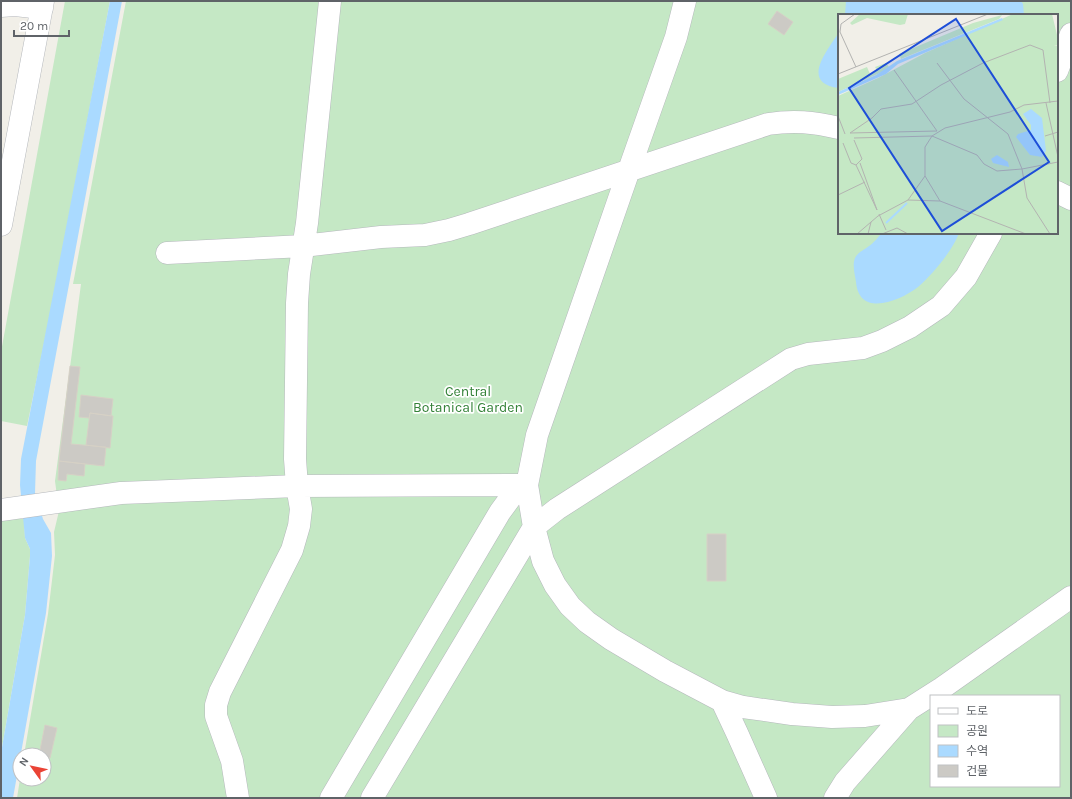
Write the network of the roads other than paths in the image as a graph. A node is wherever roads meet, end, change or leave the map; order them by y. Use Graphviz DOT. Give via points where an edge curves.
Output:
graph roads {
  1 [pos="330,1"];
  2 [pos="685,1"];
  3 [pos="43,4"];
  4 [pos="1,6"];
  5 [pos="1071,34"];
  6 [pos="1058,68"];
  7 [pos="838,128"];
  8 [pos="629,170"];
  9 [pos="1058,192"];
  10 [pos="1071,199"];
  11 [pos="1,225"];
  12 [pos="990,234"];
  13 [pos="303,246"];
  14 [pos="167,253"];
  15 [pos="527,485"];
  16 [pos="297,486"];
  17 [pos="9,509"];
  18 [pos="534,528"];
  19 [pos="1071,597"];
  20 [pos="931,695"];
  21 [pos="930,696"];
  22 [pos="722,701"];
  23 [pos="909,709"];
  24 [pos="238,798"];
  25 [pos="330,798"];
  26 [pos="372,798"];
  27 [pos="766,798"];
  28 [pos="835,798"];
  1 -- 13 [label="street"];
  2 -- 8 [label="street" via="676,38"];
  3 -- 4 [label="street"];
  3 -- 11 [label="street"];
  5 -- 6 [label="street"];
  7 -- 8 [label="street" via="809,122 786,121 768,124"];
  8 -- 13 [label="street" via="449,230"];
  8 -- 15 [label="street" via="537,434"];
  9 -- 10 [label="street"];
  12 -- 18 [label="street" via="966,277 941,306 910,327 863,348 808,354 791,359 557,509"];
  13 -- 14 [label="street"];
  13 -- 16 [label="street" via="297,302"];
  15 -- 16 [label="street"];
  15 -- 18 [label="street"];
  15 -- 25 [label="street" via="511,497 500,512"];
  16 -- 17 [label="street" via="121,493"];
  16 -- 24 [label="street" via="302,509 292,550 216,704 216,716 232,761"];
  18 -- 22 [label="street" via="543,561 555,585 570,606 611,639"];
  18 -- 26 [label="street"];
  19 -- 20 [label="street"];
  21 -- 23 [label="street"];
  22 -- 23 [label="street" via="743,707 832,717 864,716"];
  22 -- 27 [label="street"];
  23 -- 28 [label="street" via="845,782"];
}
